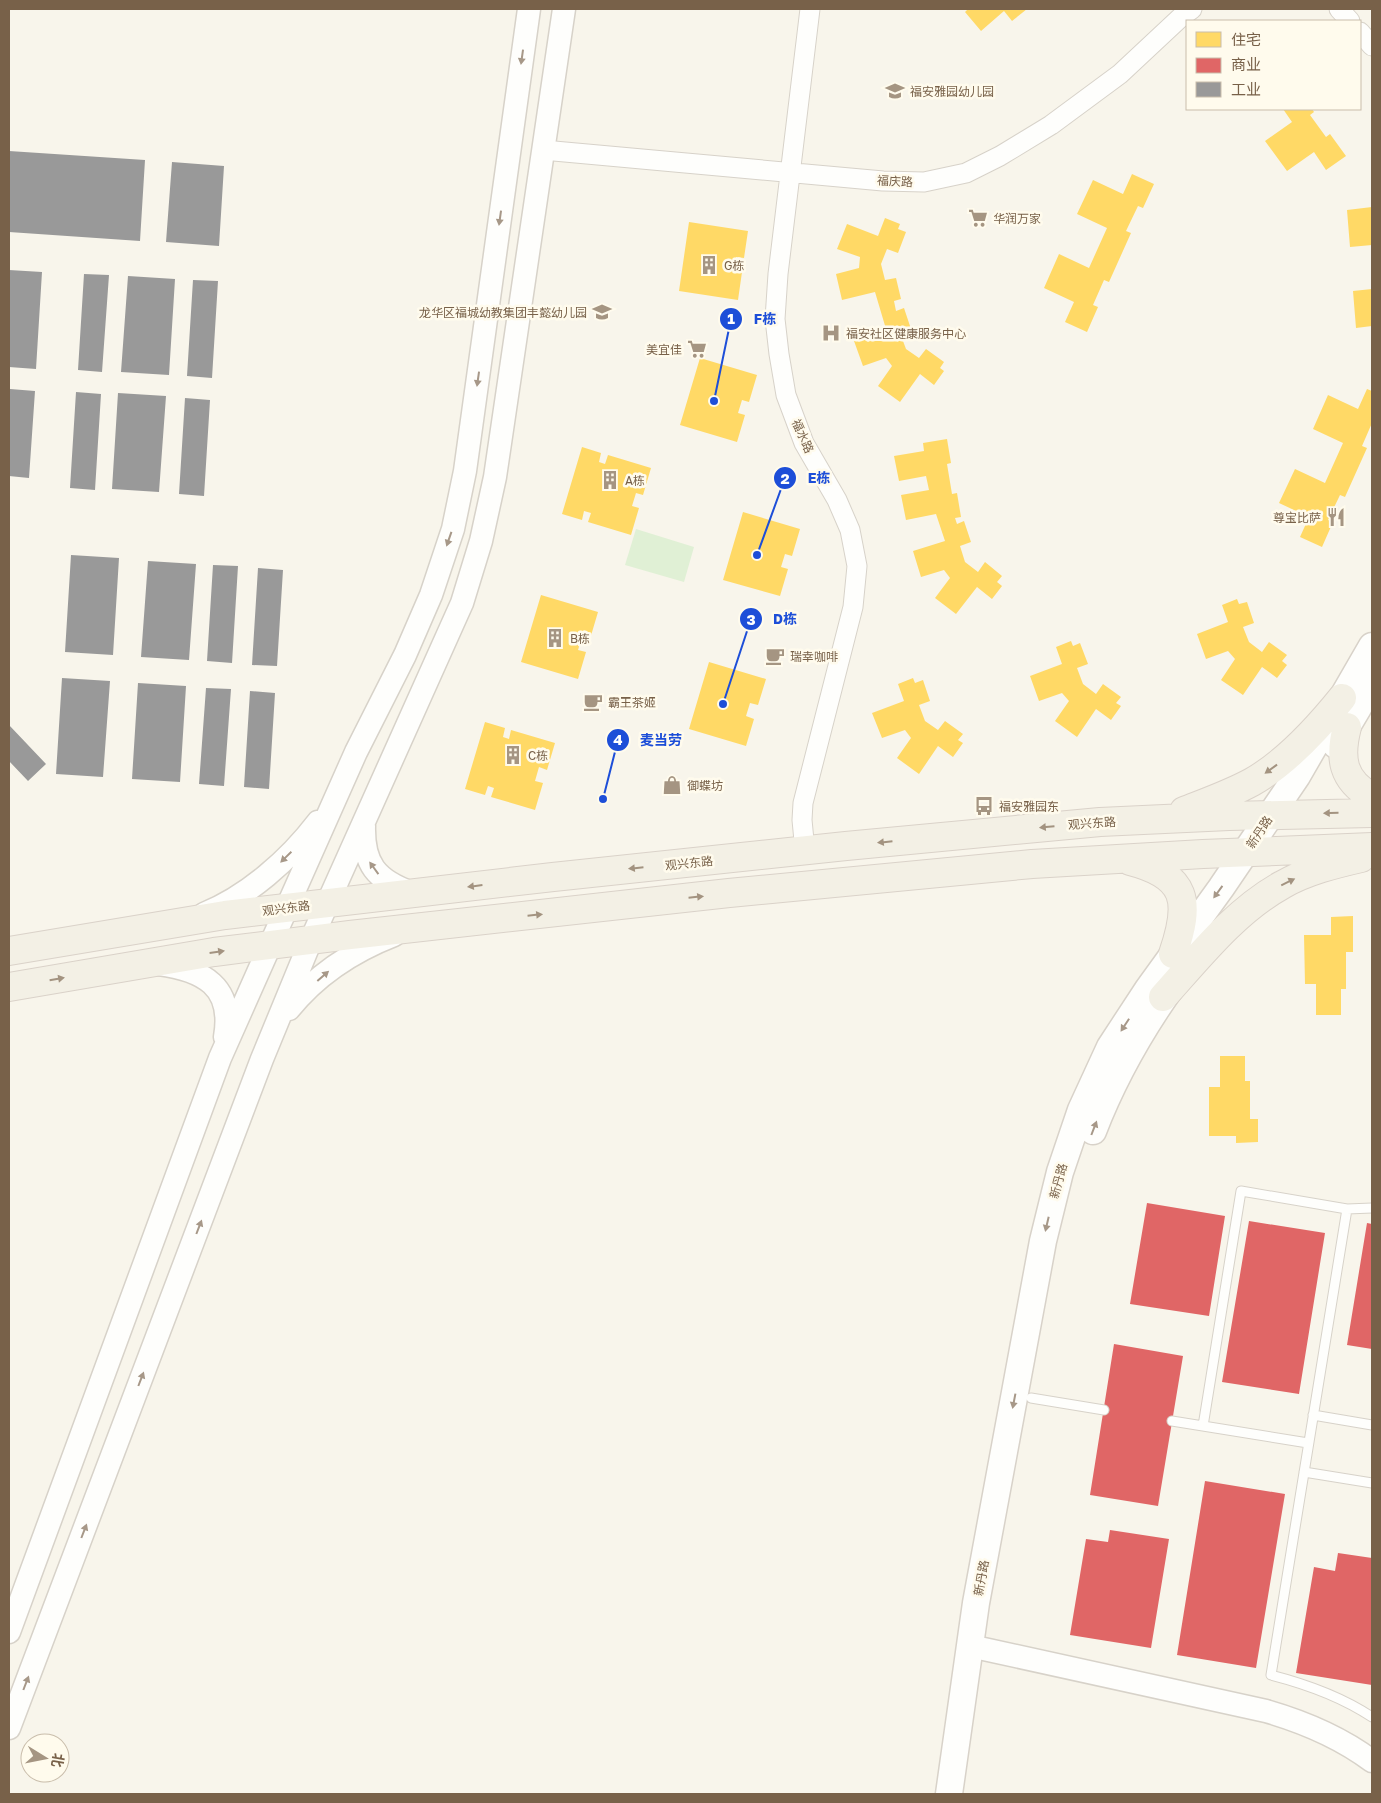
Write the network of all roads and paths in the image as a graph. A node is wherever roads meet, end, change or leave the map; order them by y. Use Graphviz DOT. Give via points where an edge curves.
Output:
graph roads {
  1 [pos="529,9"];
  2 [pos="564,9"];
  3 [pos="810,9"];
  4 [pos="1192,9"];
  5 [pos="1339,9"];
  6 [pos="1349,20"];
  7 [pos="1361,33"];
  8 [pos="1372,46"];
  9 [pos="543,150"];
  10 [pos="791,171"];
  11 [pos="1372,646"];
  12 [pos="1372,682"];
  13 [pos="1342,698"];
  14 [pos="1347,727"];
  15 [pos="338,793"];
  16 [pos="1372,797"];
  17 [pos="1372,813"];
  18 [pos="1280,815"];
  19 [pos="1154,820"];
  20 [pos="364,824"];
  21 [pos="1372,847"];
  22 [pos="805,851"];
  23 [pos="1256,851"];
  24 [pos="1372,855"];
  25 [pos="1121,858"];
  26 [pos="412,893"];
  27 [pos="328,903"];
  28 [pos="288,908"];
  29 [pos="188,921"];
  30 [pos="411,929"];
  31 [pos="311,940"];
  32 [pos="270,946"];
  33 [pos="9,952"];
  34 [pos="1173,954"];
  35 [pos="150,963"];
  36 [pos="9,987"];
  37 [pos="1164,997"];
  38 [pos="277,1023"];
  39 [pos="220,1058"];
  40 [pos="1372,1208"];
  41 [pos="1347,1209"];
  42 [pos="1031,1398"];
  43 [pos="1104,1410"];
  44 [pos="1313,1415"];
  45 [pos="1172,1421"];
  46 [pos="1372,1425"];
  47 [pos="1203,1426"];
  48 [pos="1308,1444"];
  49 [pos="1304,1472"];
  50 [pos="1372,1483"];
  51 [pos="9,1632"];
  52 [pos="979,1648"];
  53 [pos="1372,1717"];
  54 [pos="9,1728"];
  55 [pos="1372,1761"];
  56 [pos="949,1794"];
  57 [pos="968,1794"];
  1 -- 15 [label="street, one-way" via="465,471 453,529 409,647"];
  2 -- 9 [label="street"];
  3 -- 10 [label="street, 福水路"];
  4 -- 10 [label="street, 福庆路" via="1120,74 1051,125 966,173 924,182"];
  5 -- 6 [label="street"];
  7 -- 8 [label="street"];
  9 -- 10 [label="street, 福庆路"];
  9 -- 20 [label="street" via="495,477 481,541 462,603"];
  10 -- 22 [label="street, 福水路" via="775,319 779,354 786,395 804,443 837,500 850,530 857,566 853,606 803,803"];
  11 -- 13 [label="main road, 新丹路"];
  12 -- 14 [label="main road, 新丹路"];
  13 -- 18 [label="main road, 新丹路" via="1297,776"];
  13 -- 19 [label="main road, one-way" via="1307,738 1253,782"];
  14 -- 16 [label="main road" via="1342,752 1347,774 1353,783"];
  14 -- 18 [label="main road, 新丹路"];
  15 -- 28 [label="street"];
  15 -- 29 [label="street, one-way" via="317,824 266,876 226,904"];
  17 -- 18 [label="main road, 观兴东路, one-way"];
  18 -- 19 [label="main road, 观兴东路"];
  18 -- 23 [label="main road, 新丹路"];
  19 -- 22 [label="main road, 观兴东路, one-way" via="1100,822"];
  26 -- 20 [label="street, one-way" via="389,883 373,869 364,847"];
  20 -- 27 [label="street"];
  21 -- 23 [label="main road"];
  22 -- 26 [label="main road, 观兴东路, one-way"];
  23 -- 25 [label="main road"];
  23 -- 34 [label="main road, 新丹路, one-way"];
  23 -- 37 [label="main road, 新丹路"];
  37 -- 24 [label="main road, one-way" via="1221,934 1266,894 1304,874"];
  30 -- 25 [label="main road, one-way" via="729,893"];
  25 -- 34 [label="main road" via="1158,871 1180,890 1183,913"];
  26 -- 27 [label="main road, 观兴东路"];
  27 -- 28 [label="main road, 观兴东路"];
  27 -- 31 [label="street"];
  28 -- 29 [label="main road, 观兴东路"];
  28 -- 32 [label="street"];
  29 -- 33 [label="main road, 观兴东路"];
  30 -- 31 [label="main road"];
  38 -- 30 [label="street, one-way" via="306,990 341,960"];
  31 -- 32 [label="main road"];
  31 -- 38 [label="street"];
  35 -- 32 [label="main road, one-way"];
  32 -- 39 [label="street"];
  34 -- 52 [label="main road, 新丹路, one-way" via="1110,1048 1081,1110 1060,1172 1043,1241 998,1480"];
  36 -- 35 [label="main road, one-way"];
  35 -- 39 [label="street" via="195,972 217,988 227,1019"];
  42 -- 37 [label="main road, 新丹路, one-way" via="1077,1171 1123,1066"];
  54 -- 38 [label="street, one-way"];
  39 -- 51 [label="street"];
  40 -- 41 [label="lane"];
  41 -- 44 [label="lane"];
  41 -- 47 [label="lane" via="1241,1191"];
  42 -- 43 [label="lane"];
  42 -- 52 [label="main road, 新丹路" via="992,1607"];
  44 -- 46 [label="lane"];
  44 -- 48 [label="lane"];
  45 -- 47 [label="lane"];
  47 -- 48 [label="lane"];
  48 -- 49 [label="lane"];
  49 -- 50 [label="lane"];
  49 -- 53 [label="lane" via="1271,1675 1302,1683"];
  52 -- 55 [label="street" via="1291,1718 1338,1738"];
  52 -- 56 [label="main road, 新丹路"];
  52 -- 57 [label="main road, 新丹路"];
}
